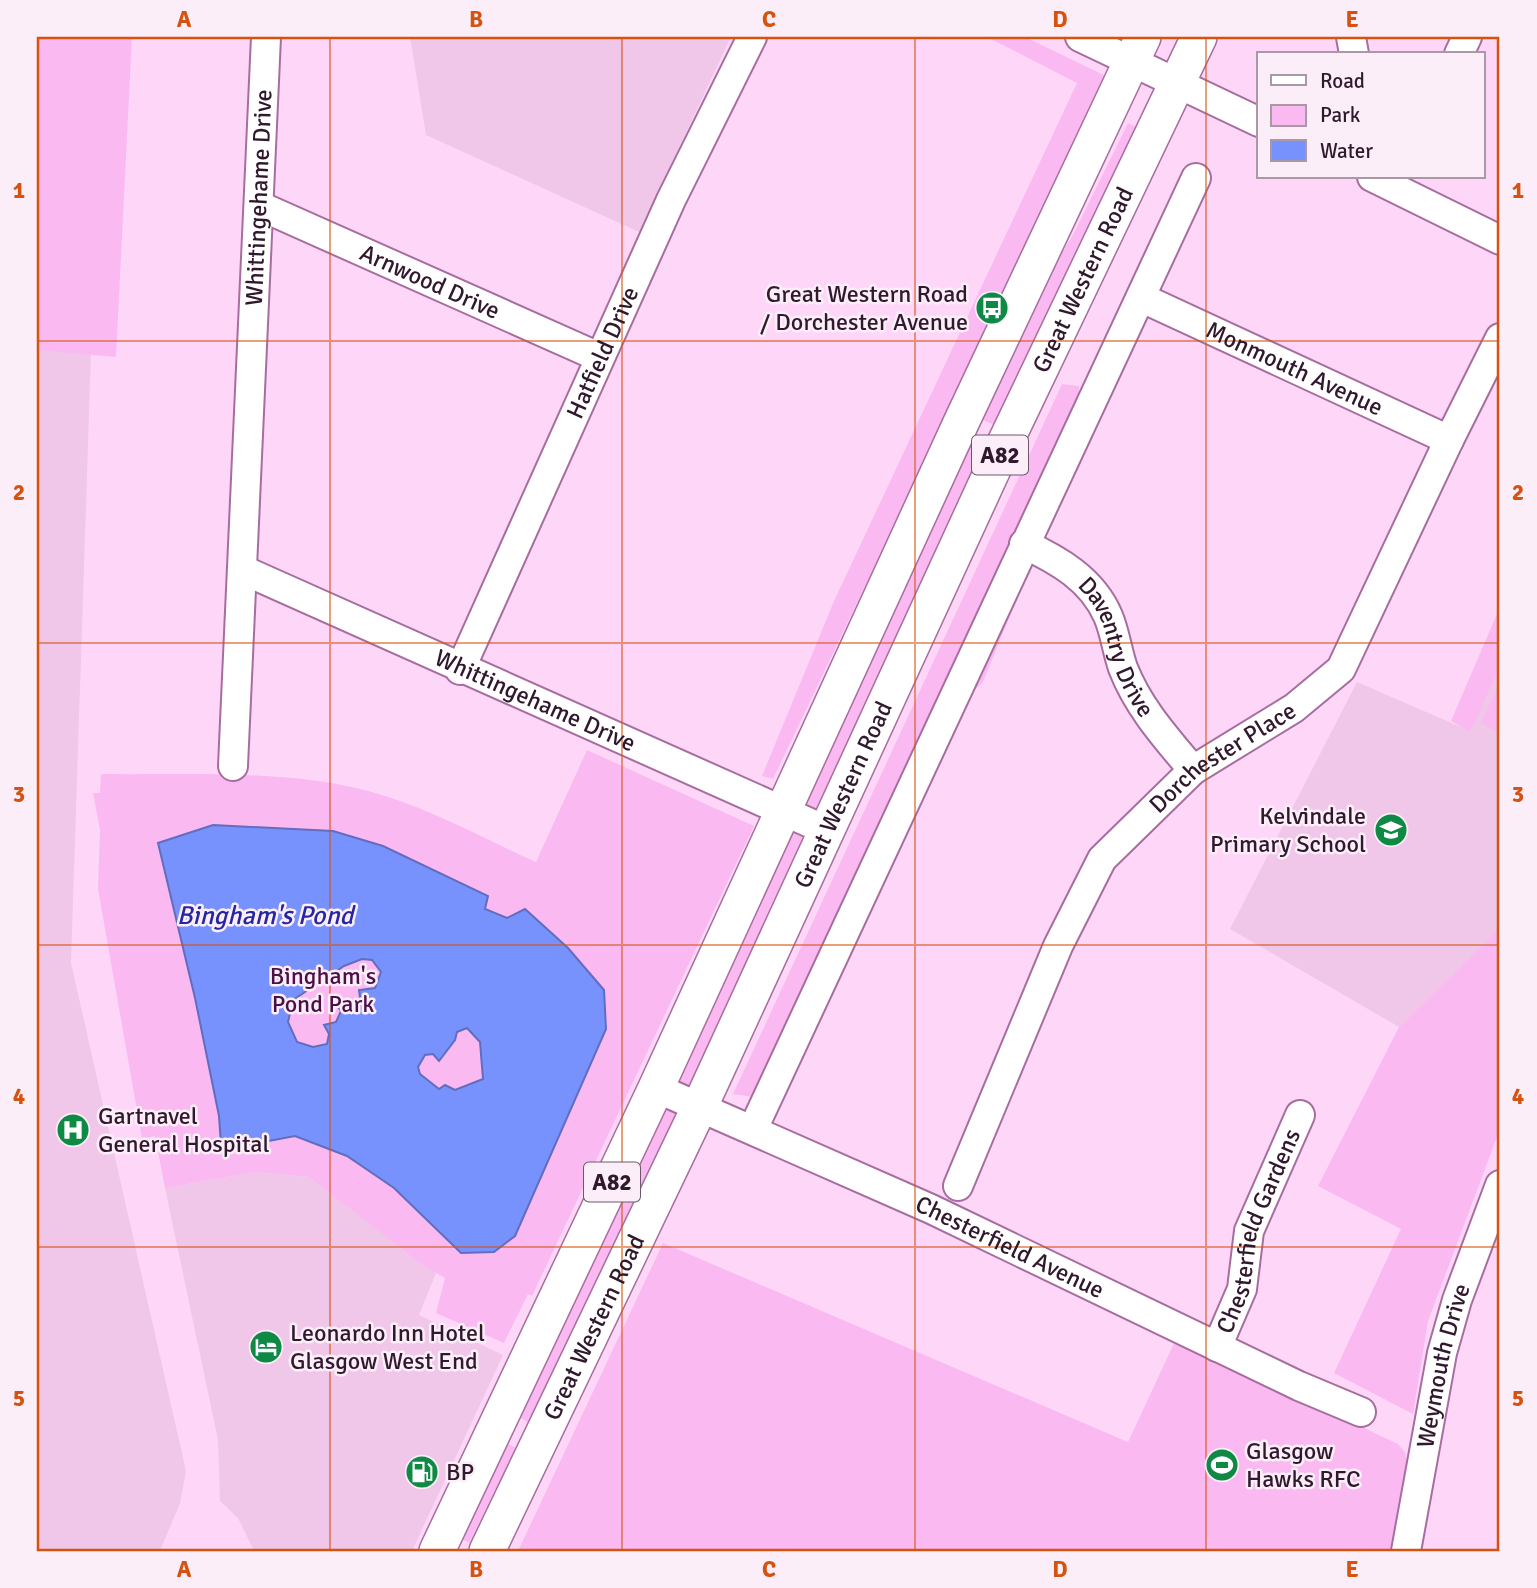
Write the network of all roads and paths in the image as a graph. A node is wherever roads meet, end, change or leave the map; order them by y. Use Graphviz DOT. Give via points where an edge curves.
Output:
graph roads {
  1 [pos="266,37"];
  2 [pos="752,37"];
  3 [pos="1080,37"];
  4 [pos="1199,37"];
  5 [pos="1138,49"];
  6 [pos="1178,83"];
  7 [pos="1257,121"];
  8 [pos="1196,178"];
  9 [pos="1377,178"];
  10 [pos="1401,183"];
  11 [pos="260,206"];
  12 [pos="1500,240"];
  13 [pos="1142,298"];
  14 [pos="1500,338"];
  15 [pos="599,357"];
  16 [pos="960,425"];
  17 [pos="1448,440"];
  18 [pos="1004,445"];
  19 [pos="1024,544"];
  20 [pos="243,570"];
  21 [pos="460,670"];
  22 [pos="233,766"];
  23 [pos="1193,770"];
  24 [pos="782,810"];
  25 [pos="828,831"];
  26 [pos="656,1088"];
  27 [pos="700,1106"];
  28 [pos="1300,1115"];
  29 [pos="753,1129"];
  30 [pos="1500,1185"];
  31 [pos="958,1186"];
  32 [pos="1217,1347"];
  33 [pos="1361,1412"];
  34 [pos="437,1551"];
  35 [pos="487,1551"];
  36 [pos="1406,1551"];
  1 -- 11 [label="street, Whittingehame Drive"];
  2 -- 15 [label="street, Hatfield Drive"];
  3 -- 5 [label="street"];
  4 -- 6 [label="main road, Great Western Road / A82"];
  5 -- 6 [label="street"];
  5 -- 16 [label="main road, Great Western Road / A82"];
  6 -- 7 [label="street"];
  6 -- 18 [label="main road, Great Western Road / A82"];
  8 -- 13 [label="street"];
  9 -- 10 [label="street"];
  10 -- 12 [label="street"];
  11 -- 15 [label="street, Arnwood Drive"];
  11 -- 20 [label="street, Whittingehame Drive"];
  13 -- 17 [label="street, Monmouth Avenue"];
  13 -- 19 [label="street"];
  14 -- 17 [label="street, Dorchester Place"];
  15 -- 21 [label="street, Hatfield Drive"];
  16 -- 18 [label="main road"];
  16 -- 24 [label="main road, Great Western Road / A82"];
  17 -- 23 [label="street, Dorchester Place" via="1341,669 1294,708"];
  18 -- 25 [label="main road, Great Western Road / A82"];
  19 -- 23 [label="street, Daventry Drive" via="1080,576 1108,615 1123,668 1149,717"];
  19 -- 29 [label="street"];
  20 -- 21 [label="street, Whittingehame Drive"];
  20 -- 22 [label="street, Whittingehame Drive"];
  21 -- 24 [label="street, Whittingehame Drive"];
  23 -- 31 [label="street, Dorchester Place" via="1102,859 1058,946"];
  24 -- 25 [label="street, Whittingehame Drive"];
  24 -- 26 [label="main road, Great Western Road / A82"];
  25 -- 27 [label="main road, Great Western Road / A82"];
  26 -- 27 [label="street, Chesterfield Avenue"];
  26 -- 34 [label="main road, Great Western Road / A82"];
  27 -- 29 [label="street, Chesterfield Avenue"];
  27 -- 35 [label="main road, Great Western Road / A82"];
  28 -- 32 [label="street, Chesterfield Gardens" via="1249,1231 1242,1289"];
  29 -- 32 [label="street, Chesterfield Avenue"];
  30 -- 36 [label="street, Weymouth Drive" via="1442,1353"];
  32 -- 33 [label="street, Chesterfield Avenue"];
}
